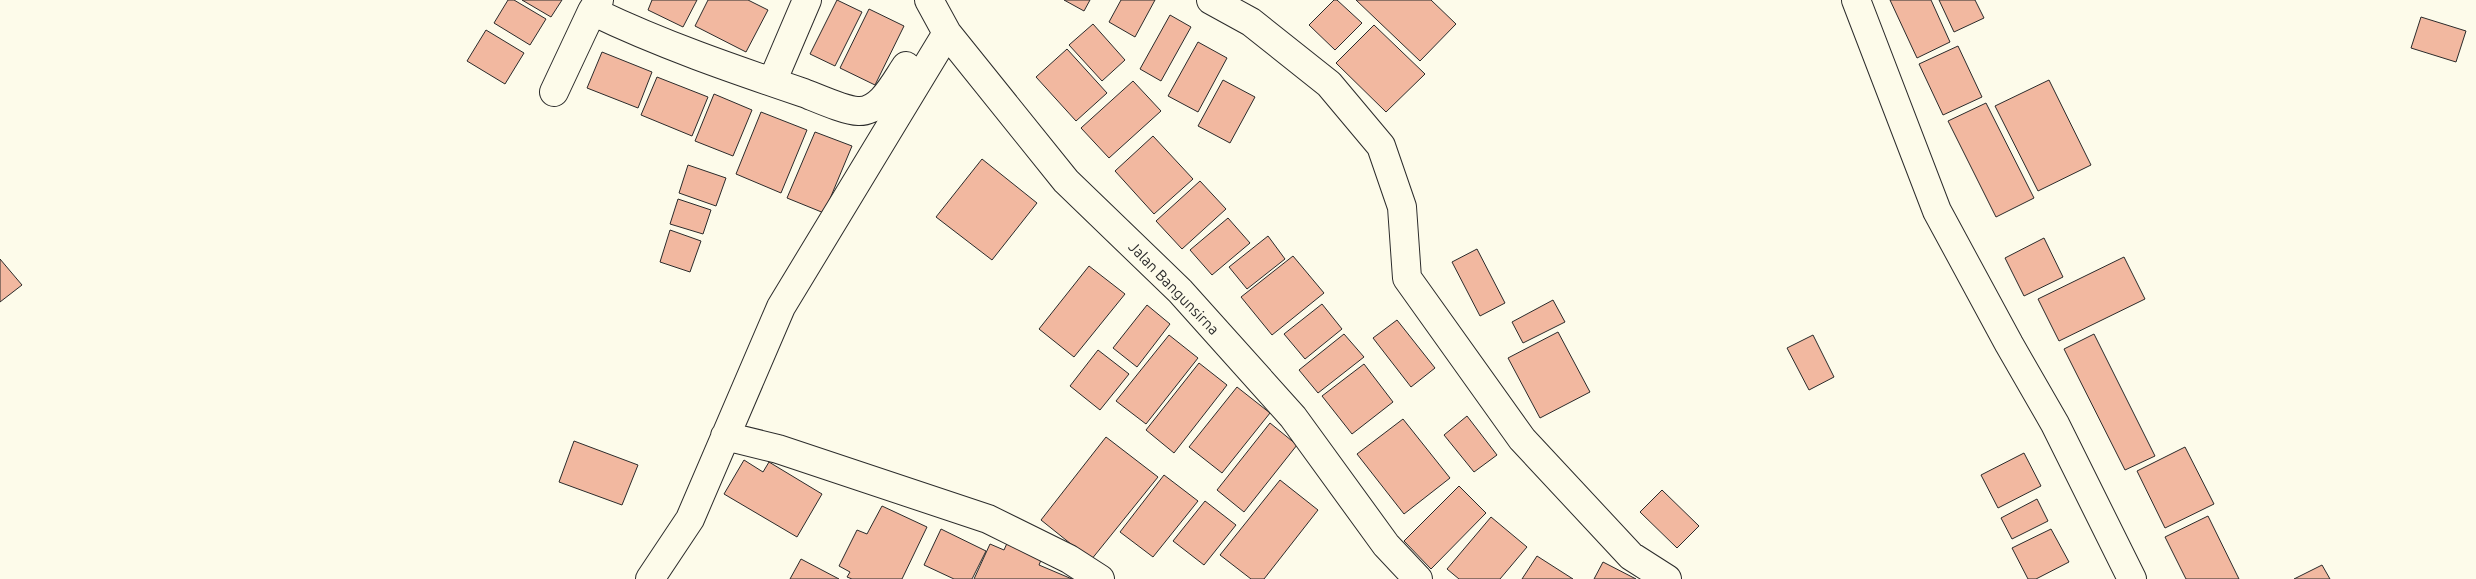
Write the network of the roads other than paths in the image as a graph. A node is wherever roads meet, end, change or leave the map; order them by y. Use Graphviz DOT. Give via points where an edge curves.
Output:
graph roads {
  1 [pos="807,0"];
  2 [pos="1211,0"];
  3 [pos="1856,0"];
  4 [pos="596,6"];
  5 [pos="938,16"];
  6 [pos="772,82"];
  7 [pos="554,92"];
  8 [pos="725,436"];
  9 [pos="650,579"];
  10 [pos="1100,579"];
  11 [pos="1418,579"];
  12 [pos="1667,579"];
  13 [pos="2132,579"];
  1 -- 6 [label="main road"];
  2 -- 12 [label="main road" via="1251,22 1329,84 1381,146 1402,207 1407,278 1522,439 1631,556"];
  3 -- 13 [label="main road" via="1937,211 2055,424"];
  4 -- 6 [label="main road" via="637,32"];
  4 -- 7 [label="main road"];
  5 -- 6 [label="main road" via="888,94 874,106 859,112"];
  5 -- 8 [label="main road" via="781,307"];
  5 -- 11 [label="main road, Jalan Bangunsirna" via="1066,181 1180,291 1294,416 1386,546"];
  8 -- 9 [label="main road" via="690,518"];
  8 -- 10 [label="main road" via="778,449 988,519 1069,559"];
}
